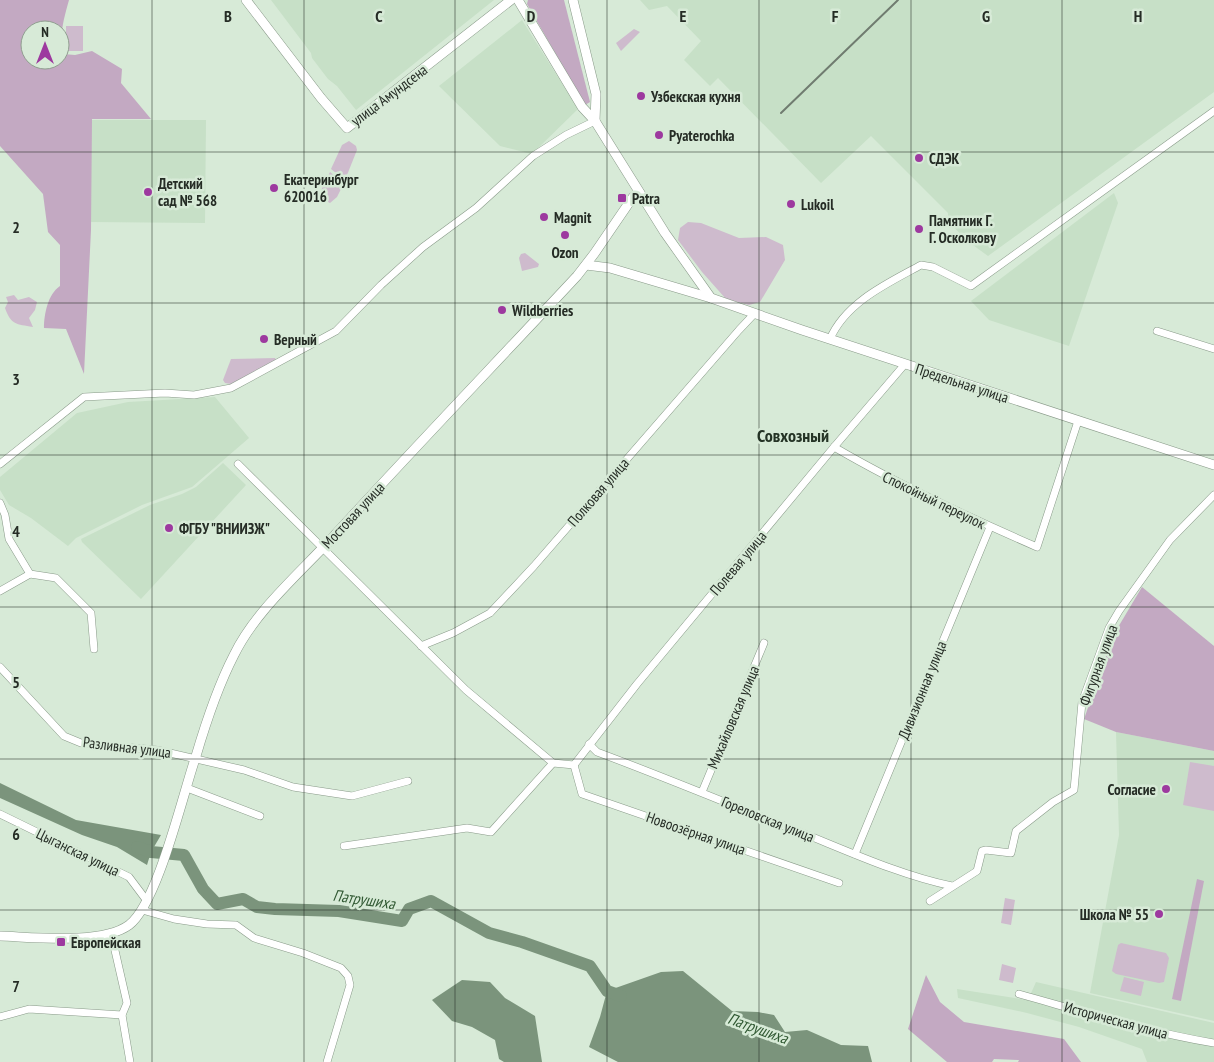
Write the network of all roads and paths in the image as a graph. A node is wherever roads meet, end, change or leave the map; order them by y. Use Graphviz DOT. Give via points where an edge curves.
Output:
graph roads {
  1 [pos="246,0"];
  2 [pos="511,0"];
  3 [pos="518,0"];
  4 [pos="573,0"];
  5 [pos="1214,111"];
  6 [pos="596,121"];
  7 [pos="640,192"];
  8 [pos="586,265"];
  9 [pos="711,298"];
  10 [pos="755,313"];
  11 [pos="1157,331"];
  12 [pos="830,339"];
  13 [pos="1214,349"];
  14 [pos="905,364"];
  15 [pos="1078,421"];
  16 [pos="834,447"];
  17 [pos="0,464"];
  18 [pos="238,464"];
  19 [pos="1214,465"];
  20 [pos="1214,495"];
  21 [pos="0,503"];
  22 [pos="990,527"];
  23 [pos="322,548"];
  24 [pos="30,574"];
  25 [pos="0,591"];
  26 [pos="764,643"];
  27 [pos="422,646"];
  28 [pos="94,649"];
  29 [pos="0,667"];
  30 [pos="589,744"];
  31 [pos="195,757"];
  32 [pos="553,763"];
  33 [pos="574,765"];
  34 [pos="408,781"];
  35 [pos="187,788"];
  36 [pos="702,792"];
  37 [pos="0,814"];
  38 [pos="260,816"];
  39 [pos="344,846"];
  40 [pos="855,854"];
  41 [pos="839,883"];
  42 [pos="952,886"];
  43 [pos="930,900"];
  44 [pos="147,901"];
  45 [pos="142,910"];
  46 [pos="111,933"];
  47 [pos="0,936"];
  48 [pos="1019,994"];
  49 [pos="122,1015"];
  50 [pos="0,1017"];
  51 [pos="1214,1043"];
  52 [pos="130,1062"];
  53 [pos="327,1062"];
  1 -- 2 [label="street, улица Амундсена" via="348,128"];
  3 -- 6 [label="street" via="582,107"];
  4 -- 6 [label="street" via="596,94"];
  5 -- 12 [label="street" via="971,286 921,265 855,304 834,328"];
  6 -- 7 [label="street"];
  6 -- 17 [label="street" via="533,156 476,208 423,247 381,284 336,331 231,388 194,395 165,393 84,397"];
  7 -- 8 [label="street, Мостовая улица" via="633,197"];
  7 -- 9 [label="street"];
  8 -- 9 [label="street, Предельная улица" via="610,268"];
  8 -- 23 [label="street, Мостовая улица"];
  9 -- 10 [label="street, Предельная улица"];
  10 -- 12 [label="street, Предельная улица"];
  10 -- 27 [label="street, Полковая улица" via="490,613 453,634"];
  11 -- 13 [label="street"];
  12 -- 14 [label="street, Предельная улица"];
  14 -- 15 [label="street, Предельная улица"];
  14 -- 16 [label="street, Полевая улица"];
  15 -- 19 [label="street, Предельная улица"];
  15 -- 22 [label="street, Спокойный переулок" via="1037,547"];
  16 -- 22 [label="street, Спокойный переулок" via="880,474"];
  16 -- 30 [label="street, Полевая улица"];
  18 -- 23 [label="street"];
  20 -- 42 [label="street, Фигурная улица" via="1170,540 1109,628 1082,702 1074,790 1016,831 1010,853 982,851 977,871"];
  21 -- 24 [label="street" via="9,539"];
  22 -- 40 [label="street, Дивизионная улица"];
  23 -- 27 [label="street"];
  23 -- 31 [label="street, Мостовая улица" via="252,625 234,653"];
  24 -- 25 [label="street"];
  24 -- 28 [label="street" via="56,578 91,613"];
  26 -- 36 [label="street, Михайловская улица"];
  27 -- 32 [label="street" via="466,690"];
  29 -- 31 [label="street, Разливная улица" via="64,736 81,743"];
  30 -- 33 [label="street, Полевая улица"];
  30 -- 36 [label="street, Гореловская улица" via="597,752"];
  31 -- 34 [label="street, Разливная улица" via="293,787 352,796"];
  31 -- 35 [label="street, Мостовая улица"];
  32 -- 33 [label="street"];
  32 -- 39 [label="street" via="491,832 467,828"];
  33 -- 41 [label="street, Новоозёрная улица" via="582,794"];
  35 -- 38 [label="street"];
  35 -- 44 [label="street, Мостовая улица"];
  36 -- 40 [label="street, Гореловская улица"];
  37 -- 44 [label="street, Цыганская улица" via="130,877"];
  40 -- 42 [label="street, Гореловская улица"];
  42 -- 43 [label="street, Фигурная улица"];
  44 -- 45 [label="street, Мостовая улица"];
  45 -- 46 [label="street, Мостовая улица" via="130,924"];
  45 -- 53 [label="street" via="174,919 236,925 254,938 340,968 348,976 350,985"];
  46 -- 47 [label="street, Мостовая улица" via="60,938"];
  46 -- 49 [label="street" via="127,1003"];
  48 -- 51 [label="street, Историческая улица" via="1124,1024"];
  49 -- 50 [label="street" via="28,1009"];
  49 -- 52 [label="street"];
}
